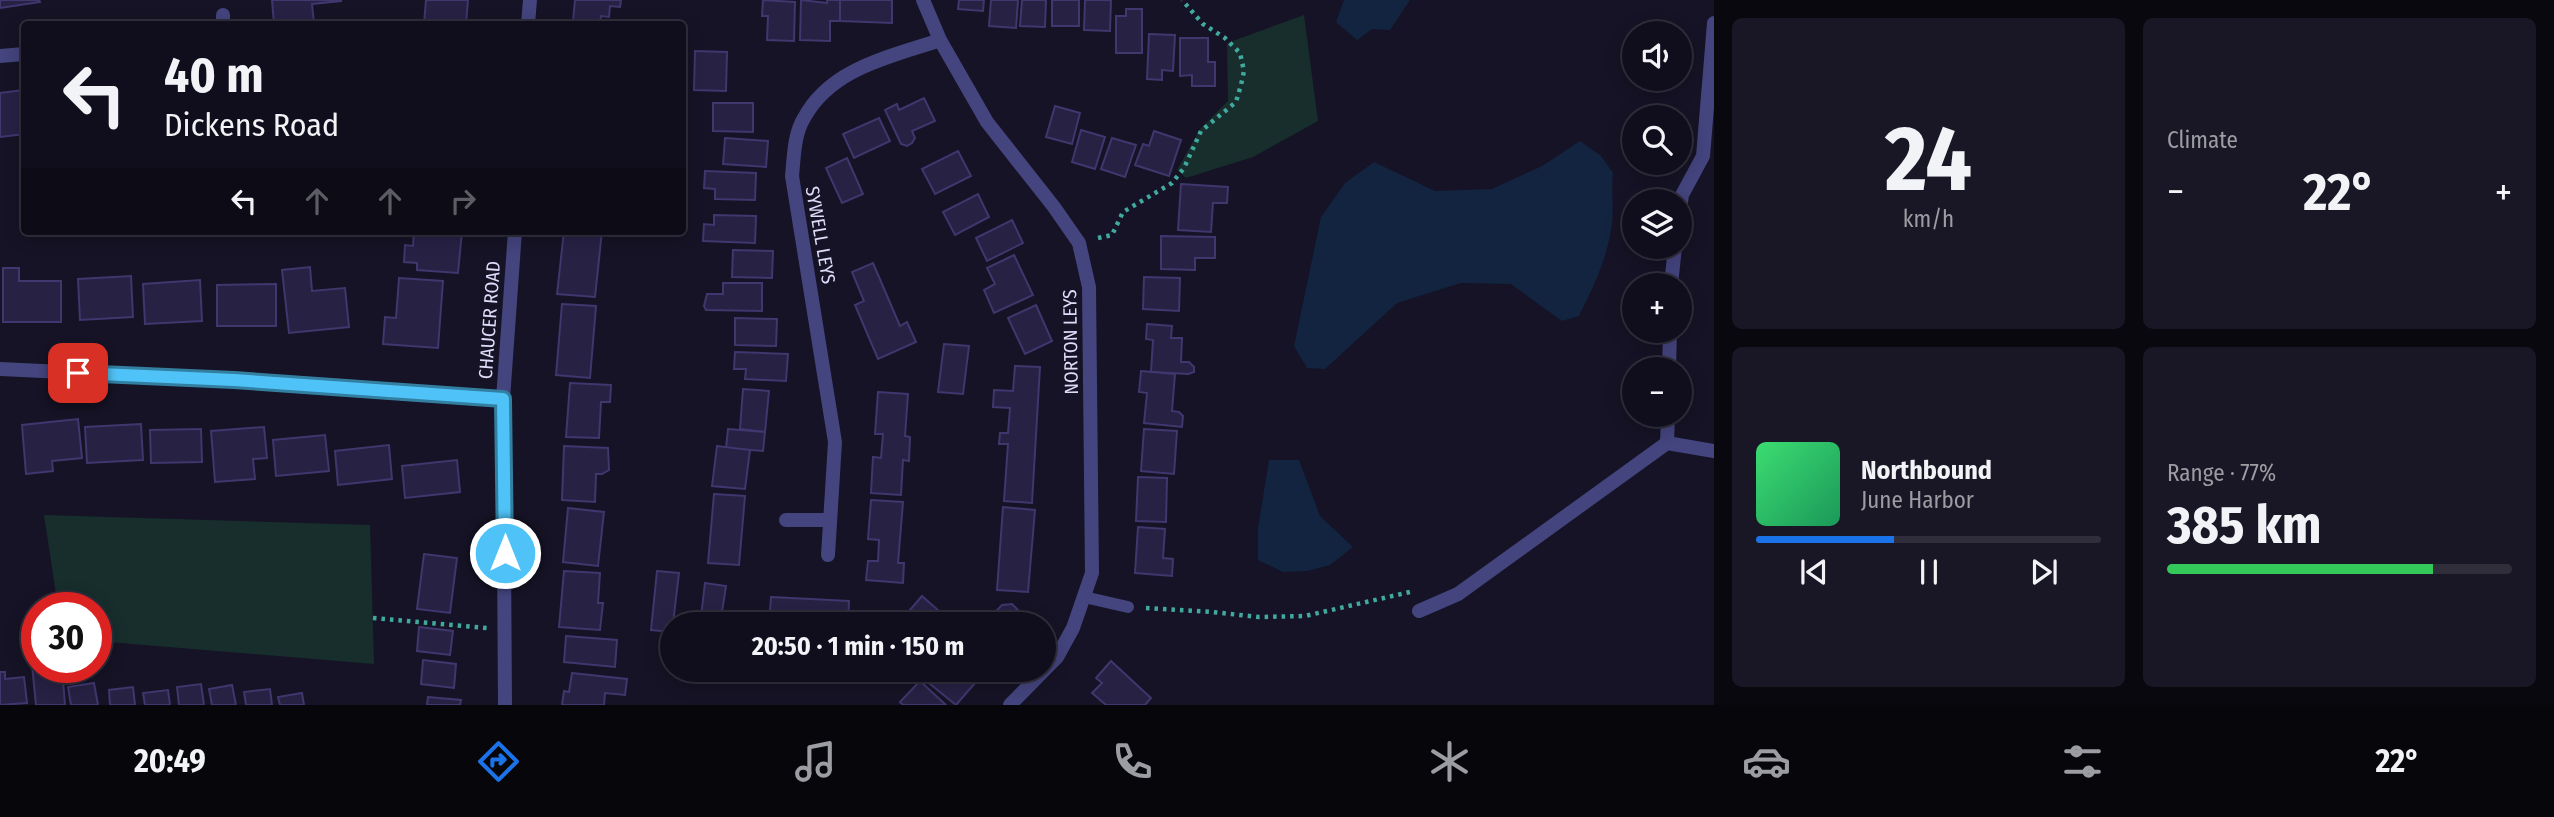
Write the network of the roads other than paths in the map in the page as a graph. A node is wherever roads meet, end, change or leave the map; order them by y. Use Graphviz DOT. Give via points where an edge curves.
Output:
graph roads {
  1 [pos="530,0"];
  2 [pos="923,0"];
  3 [pos="528,21"];
  4 [pos="1714,23"];
  5 [pos="940,40"];
  6 [pos="21,54"];
  7 [pos="0,56"];
  8 [pos="1685,189"];
  9 [pos="515,235"];
  10 [pos="0,369"];
  11 [pos="503,399"];
  12 [pos="1668,427"];
  13 [pos="1667,443"];
  14 [pos="1714,451"];
  15 [pos="786,520"];
  16 [pos="830,520"];
  17 [pos="828,555"];
  18 [pos="1084,597"];
  19 [pos="1128,607"];
  20 [pos="1419,611"];
  21 [pos="506,705"];
  22 [pos="1010,705"];
  1 -- 3 [label="street"];
  2 -- 5 [label="street, NORTON LEYS"];
  4 -- 8 [label="street" via="1703,156"];
  5 -- 16 [label="street, SYWELL LEYS" via="852,71 824,90 803,119 795,145 792,176 835,442"];
  5 -- 18 [label="street, NORTON LEYS" via="987,122 1079,243 1089,287 1092,573"];
  6 -- 7 [label="street"];
  9 -- 11 [label="street, CHAUCER ROAD"];
  10 -- 11 [label="street"];
  11 -- 21 [label="street, CHAUCER ROAD"];
  12 -- 13 [label="street"];
  13 -- 14 [label="street"];
  13 -- 20 [label="street" via="1458,594"];
  15 -- 16 [label="street"];
  16 -- 17 [label="street, SYWELL LEYS"];
  18 -- 19 [label="lane"];
  18 -- 22 [label="street, NORTON LEYS" via="1057,657"];
}
